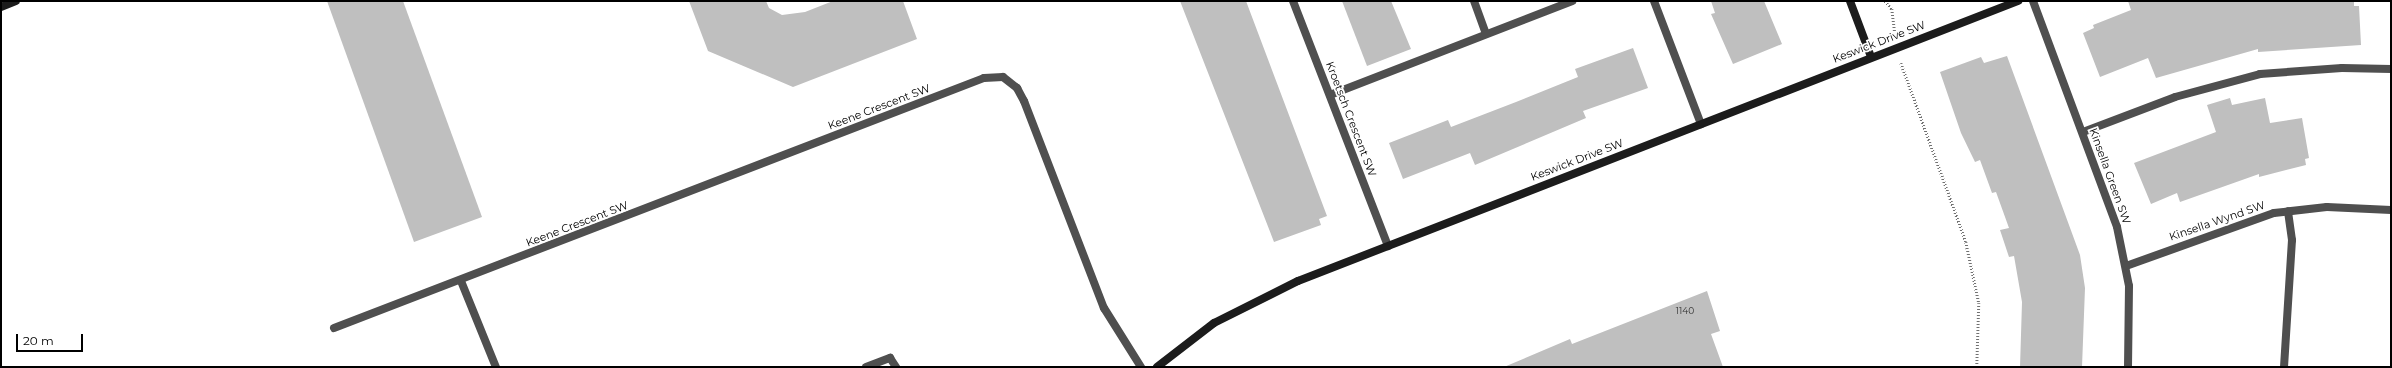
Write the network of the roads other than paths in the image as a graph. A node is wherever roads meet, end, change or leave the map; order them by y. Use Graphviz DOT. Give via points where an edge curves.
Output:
graph roads {
  1 [pos="16,1"];
  2 [pos="1293,1"];
  3 [pos="1474,1"];
  4 [pos="1572,1"];
  5 [pos="1654,1"];
  6 [pos="1850,1"];
  7 [pos="2018,1"];
  8 [pos="2033,1"];
  9 [pos="1,7"];
  10 [pos="1486,34"];
  11 [pos="1871,57"];
  12 [pos="2391,69"];
  13 [pos="1330,95"];
  14 [pos="1701,124"];
  15 [pos="2083,132"];
  16 [pos="2288,210"];
  17 [pos="2391,210"];
  18 [pos="1388,246"];
  19 [pos="2126,266"];
  20 [pos="461,281"];
  21 [pos="334,328"];
  22 [pos="496,367"];
  23 [pos="866,367"];
  24 [pos="896,367"];
  25 [pos="1141,367"];
  26 [pos="1157,367"];
  27 [pos="2128,367"];
  28 [pos="2284,367"];
  1 -- 9 [label="street"];
  2 -- 13 [label="street, Kroetsch Crescent SW"];
  3 -- 10 [label="street"];
  4 -- 10 [label="street"];
  5 -- 14 [label="street"];
  6 -- 11 [label="street"];
  7 -- 11 [label="street, Keswick Drive SW"];
  8 -- 15 [label="street, Kinsella Green SW"];
  10 -- 13 [label="street"];
  11 -- 14 [label="street, Keswick Drive SW"];
  12 -- 15 [label="street" via="2342,68 2260,74 2175,97"];
  13 -- 18 [label="street, Kroetsch Crescent SW"];
  14 -- 18 [label="street, Keswick Drive SW"];
  15 -- 19 [label="street, Kinsella Green SW" via="2112,209"];
  16 -- 17 [label="street, Kinsella Wynd SW" via="2327,207"];
  16 -- 19 [label="street, Kinsella Wynd SW" via="2234,224"];
  16 -- 28 [label="street" via="2292,240"];
  18 -- 26 [label="street, Keswick Drive SW" via="1264,296 1214,323"];
  19 -- 27 [label="street, Kinsella Green SW" via="2130,309"];
  20 -- 21 [label="street, Keene Crescent SW"];
  20 -- 22 [label="street"];
  20 -- 25 [label="street, Keene Crescent SW" via="984,78 1002,77 1017,88 1024,101 1104,308"];
  23 -- 24 [label="street" via="890,358"];
}
